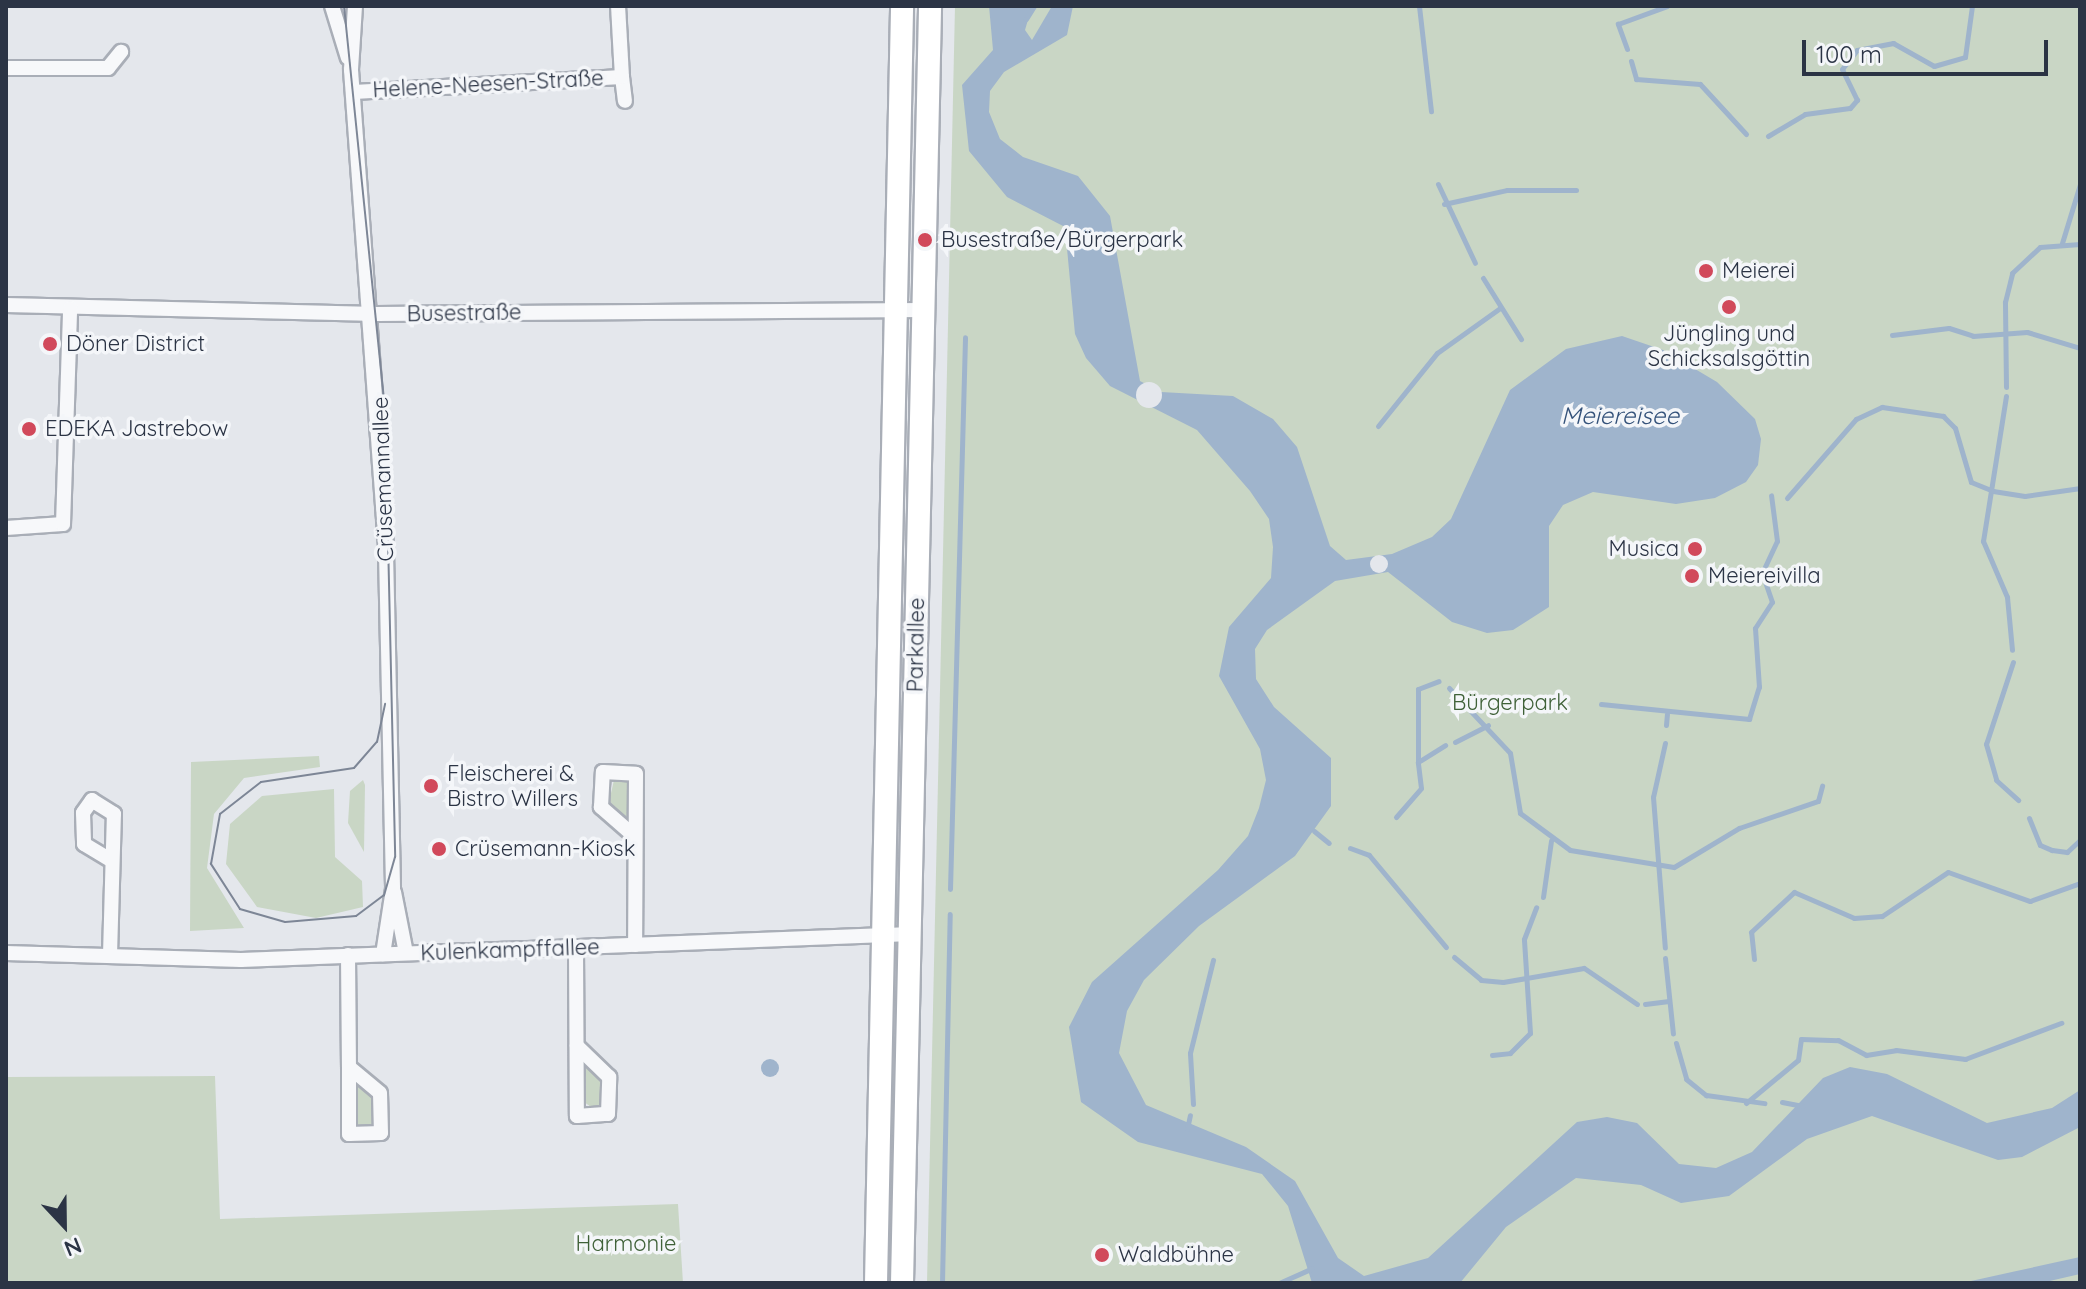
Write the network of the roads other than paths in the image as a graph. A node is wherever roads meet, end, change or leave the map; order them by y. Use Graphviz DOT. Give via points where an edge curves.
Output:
graph roads {
  1 [pos="332,6"];
  2 [pos="355,6"];
  3 [pos="618,6"];
  4 [pos="902,6"];
  5 [pos="930,6"];
  6 [pos="121,52"];
  7 [pos="6,68"];
  8 [pos="351,70"];
  9 [pos="622,77"];
  10 [pos="354,92"];
  11 [pos="625,101"];
  12 [pos="6,305"];
  13 [pos="70,308"];
  14 [pos="894,309"];
  15 [pos="923,310"];
  16 [pos="372,314"];
  17 [pos="6,528"];
  18 [pos="633,835"];
  19 [pos="111,860"];
  20 [pos="393,889"];
  21 [pos="882,933"];
  22 [pos="911,934"];
  23 [pos="635,945"];
  24 [pos="576,948"];
  25 [pos="6,953"];
  26 [pos="406,953"];
  27 [pos="383,954"];
  28 [pos="110,955"];
  29 [pos="348,955"];
  30 [pos="577,1046"];
  31 [pos="349,1067"];
  32 [pos="876,1283"];
  33 [pos="902,1283"];
  1 -- 8 [label="street, Crüsemannallee"];
  2 -- 8 [label="street, Crüsemannallee"];
  3 -- 9 [label="street, Helene-Neesen-Straße"];
  4 -- 14 [label="main road, Parkallee"];
  5 -- 15 [label="main road, Parkallee"];
  6 -- 7 [label="street" via="108,68"];
  8 -- 10 [label="street, Crüsemannallee"];
  9 -- 10 [label="street, Helene-Neesen-Straße"];
  9 -- 11 [label="street, Helene-Neesen-Straße"];
  10 -- 16 [label="street, Crüsemannallee"];
  12 -- 13 [label="street, Busestraße"];
  13 -- 16 [label="street, Busestraße"];
  13 -- 17 [label="street" via="63,524"];
  14 -- 15 [label="street, Busestraße"];
  14 -- 16 [label="street, Busestraße"];
  14 -- 21 [label="main road, Parkallee"];
  15 -- 22 [label="main road, Parkallee"];
  16 -- 20 [label="street, Crüsemannallee"];
  18 -- 23 [label="street"];
  19 -- 28 [label="street"];
  20 -- 26 [label="street, Crüsemannallee"];
  20 -- 27 [label="street, Crüsemannallee"];
  21 -- 22 [label="street, Kulenkampffallee"];
  21 -- 23 [label="street, Kulenkampffallee"];
  21 -- 32 [label="main road, Parkallee"];
  22 -- 33 [label="main road, Parkallee"];
  23 -- 24 [label="street, Kulenkampffallee"];
  24 -- 26 [label="street, Kulenkampffallee"];
  24 -- 30 [label="street"];
  25 -- 28 [label="street, Kulenkampffallee"];
  26 -- 27 [label="street, Kulenkampffallee"];
  27 -- 29 [label="street, Kulenkampffallee"];
  28 -- 29 [label="street, Kulenkampffallee"];
  29 -- 31 [label="street"];
  30 -- 30 [label="street" via="577,1116 608,1114 609,1077"];
  31 -- 31 [label="street" via="349,1134 381,1133 380,1093"];
}
